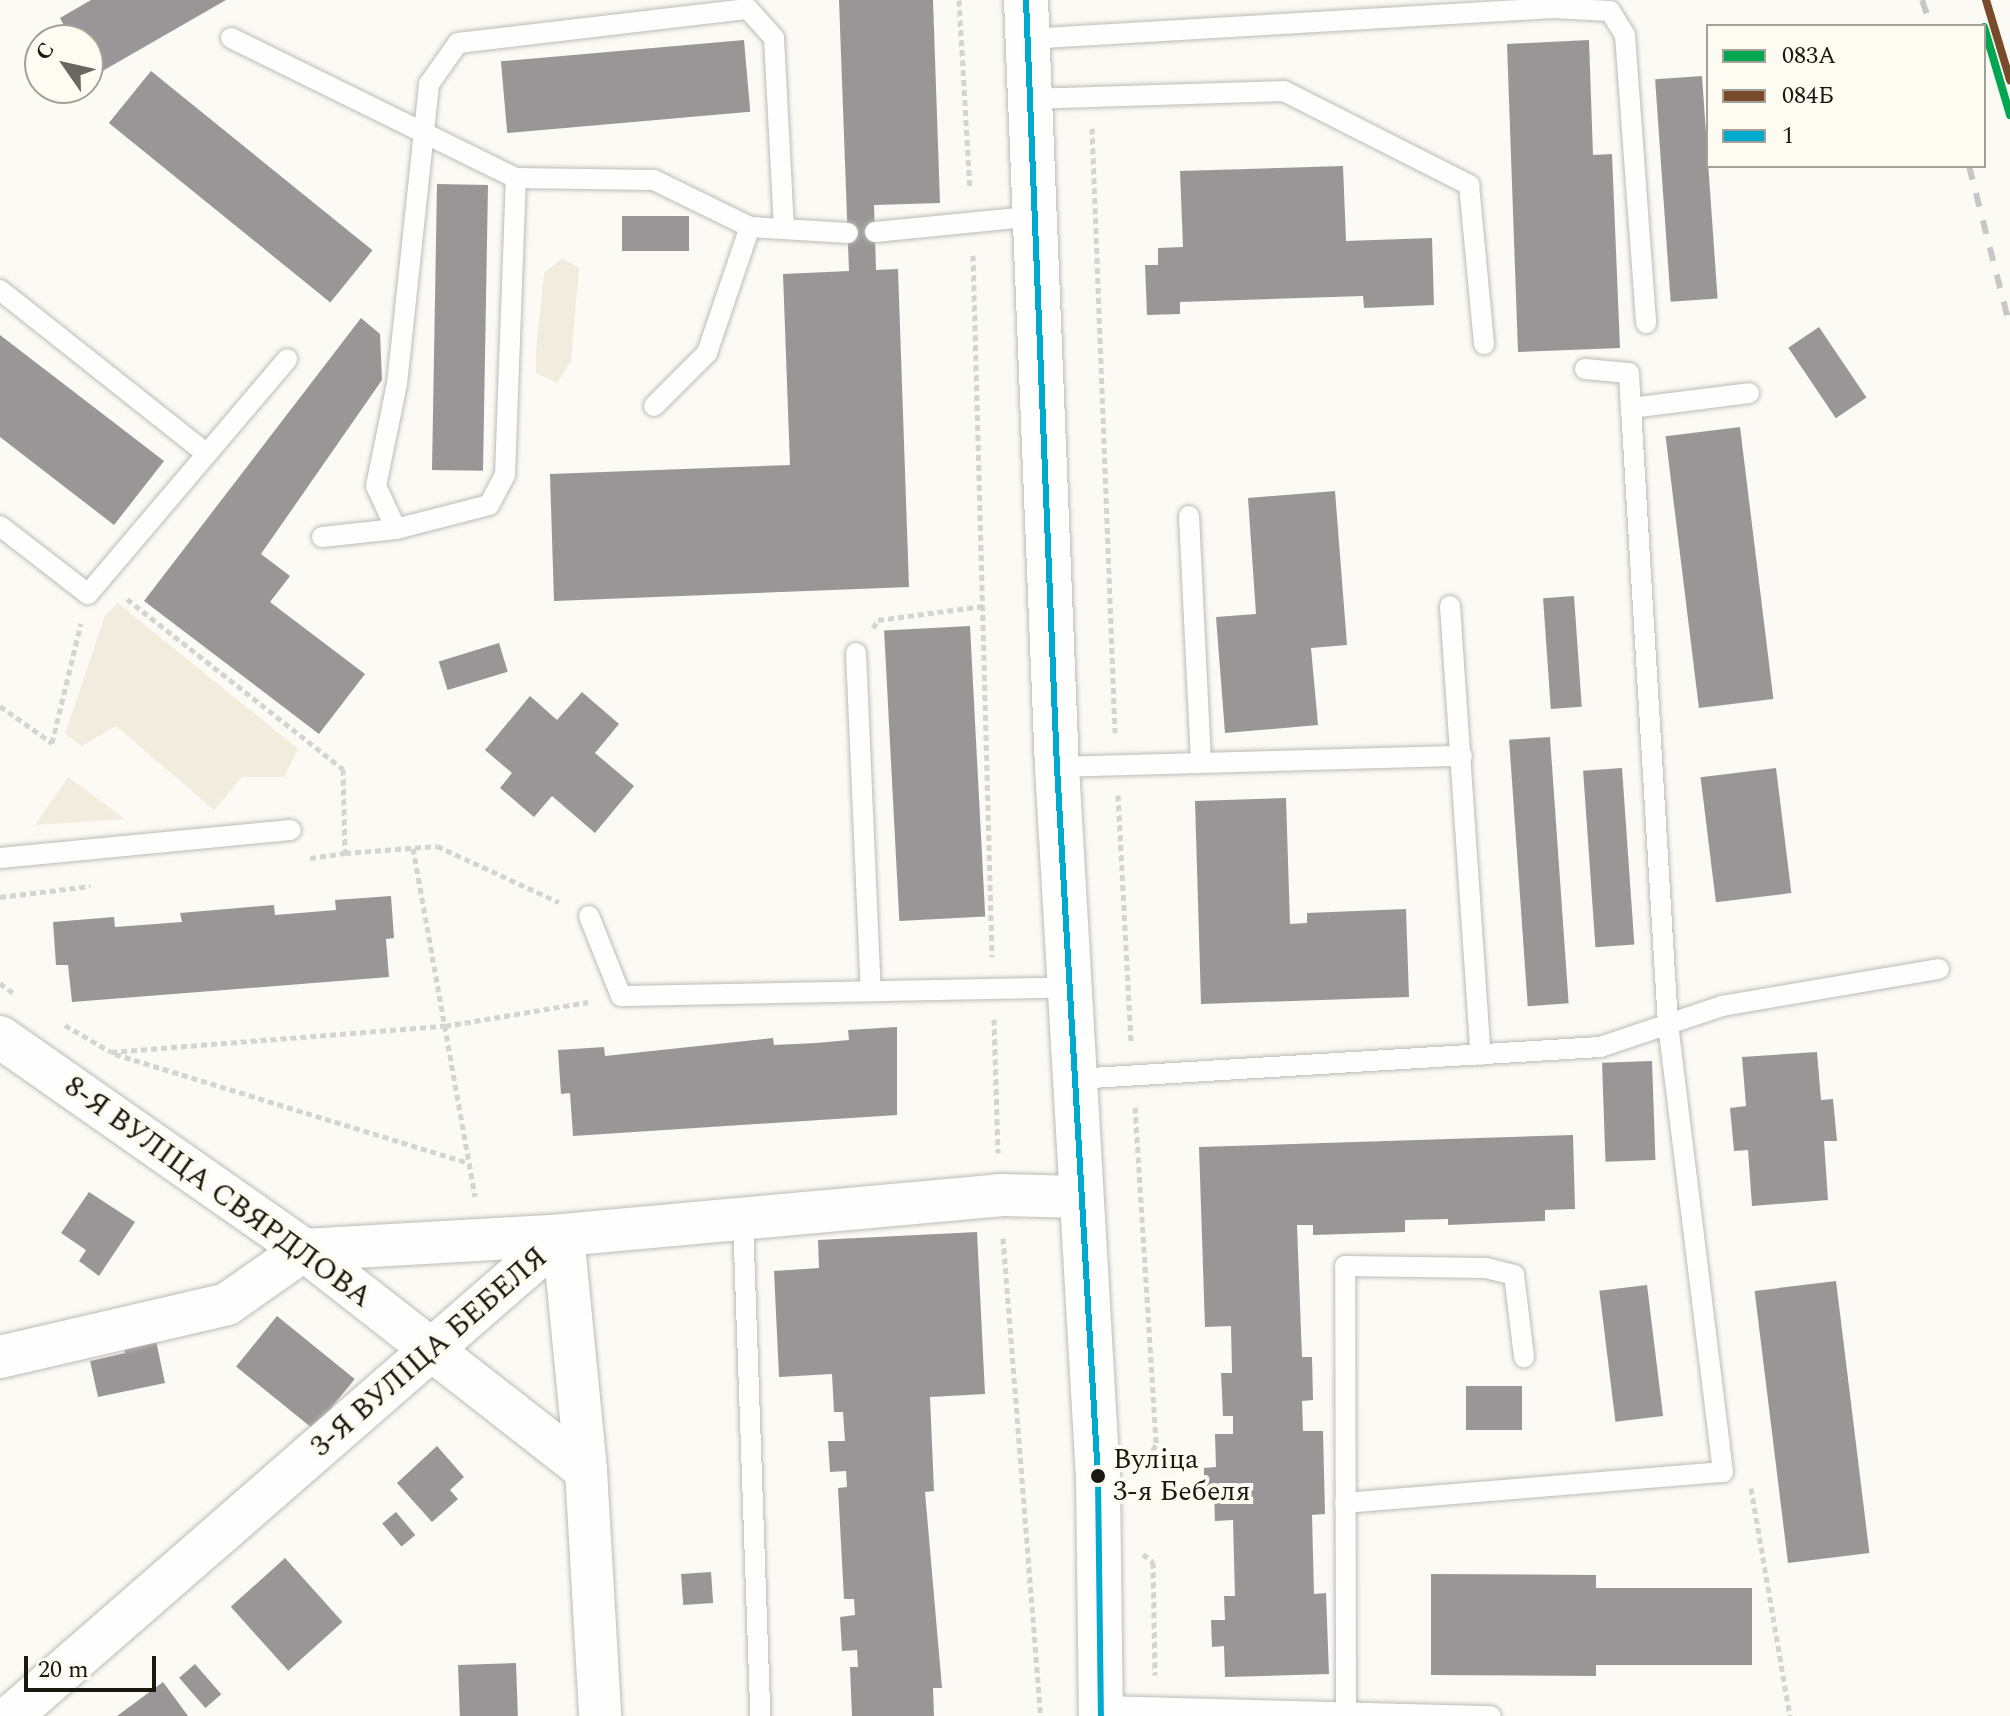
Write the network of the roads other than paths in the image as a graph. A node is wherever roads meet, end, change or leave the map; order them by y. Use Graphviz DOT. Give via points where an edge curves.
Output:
graph roads {
  1 [pos="1027,20"];
  2 [pos="231,38"];
  3 [pos="1030,99"];
  4 [pos="424,134"];
  5 [pos="516,178"];
  6 [pos="1037,216"];
  7 [pos="750,227"];
  8 [pos="784,229"];
  9 [pos="875,232"];
  10 [pos="848,233"];
  11 [pos="0,290"];
  12 [pos="1646,323"];
  13 [pos="1484,344"];
  14 [pos="287,359"];
  15 [pos="1585,369"];
  16 [pos="1749,393"];
  17 [pos="654,406"];
  18 [pos="1631,408"];
  19 [pos="207,454"];
  20 [pos="1189,516"];
  21 [pos="0,526"];
  22 [pos="396,529"];
  23 [pos="322,537"];
  24 [pos="1450,606"];
  25 [pos="856,653"];
  26 [pos="1462,756"];
  27 [pos="1201,763"];
  28 [pos="1057,767"];
  29 [pos="291,830"];
  30 [pos="0,858"];
  31 [pos="589,916"];
  32 [pos="1939,969"];
  33 [pos="1070,987"];
  34 [pos="871,991"];
  35 [pos="1668,1024"];
  36 [pos="0,1037"];
  37 [pos="1481,1055"];
  38 [pos="1075,1079"];
  39 [pos="1082,1197"];
  40 [pos="743,1219"];
  41 [pos="563,1235"];
  42 [pos="304,1250"];
  43 [pos="435,1349"];
  44 [pos="0,1357"];
  45 [pos="1524,1357"];
  46 [pos="586,1470"];
  47 [pos="1345,1503"];
  48 [pos="1101,1711"];
  49 [pos="1208,1712"];
  50 [pos="1346,1712"];
  51 [pos="1396,1715"];
  52 [pos="11,1716"];
  53 [pos="600,1716"];
  54 [pos="760,1716"];
  55 [pos="1491,1716"];
  1 -- 3 [label="main road"];
  1 -- 12 [label="lane" via="1610,11 1625,35"];
  2 -- 4 [label="lane"];
  3 -- 6 [label="main road"];
  3 -- 13 [label="lane" via="1284,91 1469,185"];
  4 -- 5 [label="lane"];
  4 -- 8 [label="lane" via="429,84 458,43 748,9 774,38"];
  4 -- 22 [label="lane" via="397,384 376,486"];
  5 -- 7 [label="lane" via="654,180"];
  5 -- 22 [label="lane" via="505,475 489,505"];
  6 -- 9 [label="lane"];
  6 -- 28 [label="main road"];
  7 -- 8 [label="lane"];
  7 -- 17 [label="lane" via="707,353"];
  8 -- 10 [label="lane"];
  11 -- 19 [label="lane"];
  14 -- 19 [label="lane"];
  15 -- 18 [label="lane" via="1629,373"];
  16 -- 18 [label="lane"];
  18 -- 35 [label="lane"];
  19 -- 21 [label="lane" via="95,586"];
  20 -- 27 [label="lane"];
  22 -- 23 [label="lane"];
  24 -- 26 [label="lane"];
  25 -- 34 [label="lane"];
  26 -- 27 [label="lane"];
  26 -- 37 [label="lane"];
  27 -- 28 [label="lane"];
  28 -- 33 [label="main road"];
  29 -- 30 [label="lane"];
  31 -- 34 [label="lane" via="621,996"];
  32 -- 35 [label="lane" via="1722,1006"];
  33 -- 34 [label="lane"];
  33 -- 38 [label="main road"];
  35 -- 37 [label="lane" via="1600,1047"];
  35 -- 47 [label="lane" via="1723,1472"];
  36 -- 42 [label="street, 8-Я ВУЛІЦА СВЯРДЛОВА"];
  37 -- 38 [label="lane"];
  38 -- 39 [label="main road"];
  39 -- 40 [label="street, 3-Я ВУЛІЦА БЕБЕЛЯ" via="1000,1195"];
  39 -- 48 [label="main road" via="1098,1478"];
  40 -- 41 [label="street, 3-Я ВУЛІЦА БЕБЕЛЯ"];
  40 -- 54 [label="lane"];
  41 -- 42 [label="street"];
  41 -- 43 [label="street, 3-Я ВУЛІЦА БЕБЕЛЯ"];
  41 -- 46 [label="street"];
  42 -- 43 [label="street, 8-Я ВУЛІЦА СВЯРДЛОВА"];
  42 -- 44 [label="street" via="227,1304"];
  43 -- 46 [label="street, 8-Я ВУЛІЦА СВЯРДЛОВА"];
  43 -- 52 [label="street, 3-Я ВУЛІЦА БЕБЕЛЯ"];
  45 -- 47 [label="lane" via="1514,1275 1486,1268 1345,1266"];
  46 -- 53 [label="street"];
  47 -- 50 [label="lane"];
  48 -- 49 [label="lane" via="1155,1707"];
  49 -- 50 [label="lane"];
  50 -- 51 [label="lane"];
  51 -- 55 [label="lane"];
}
